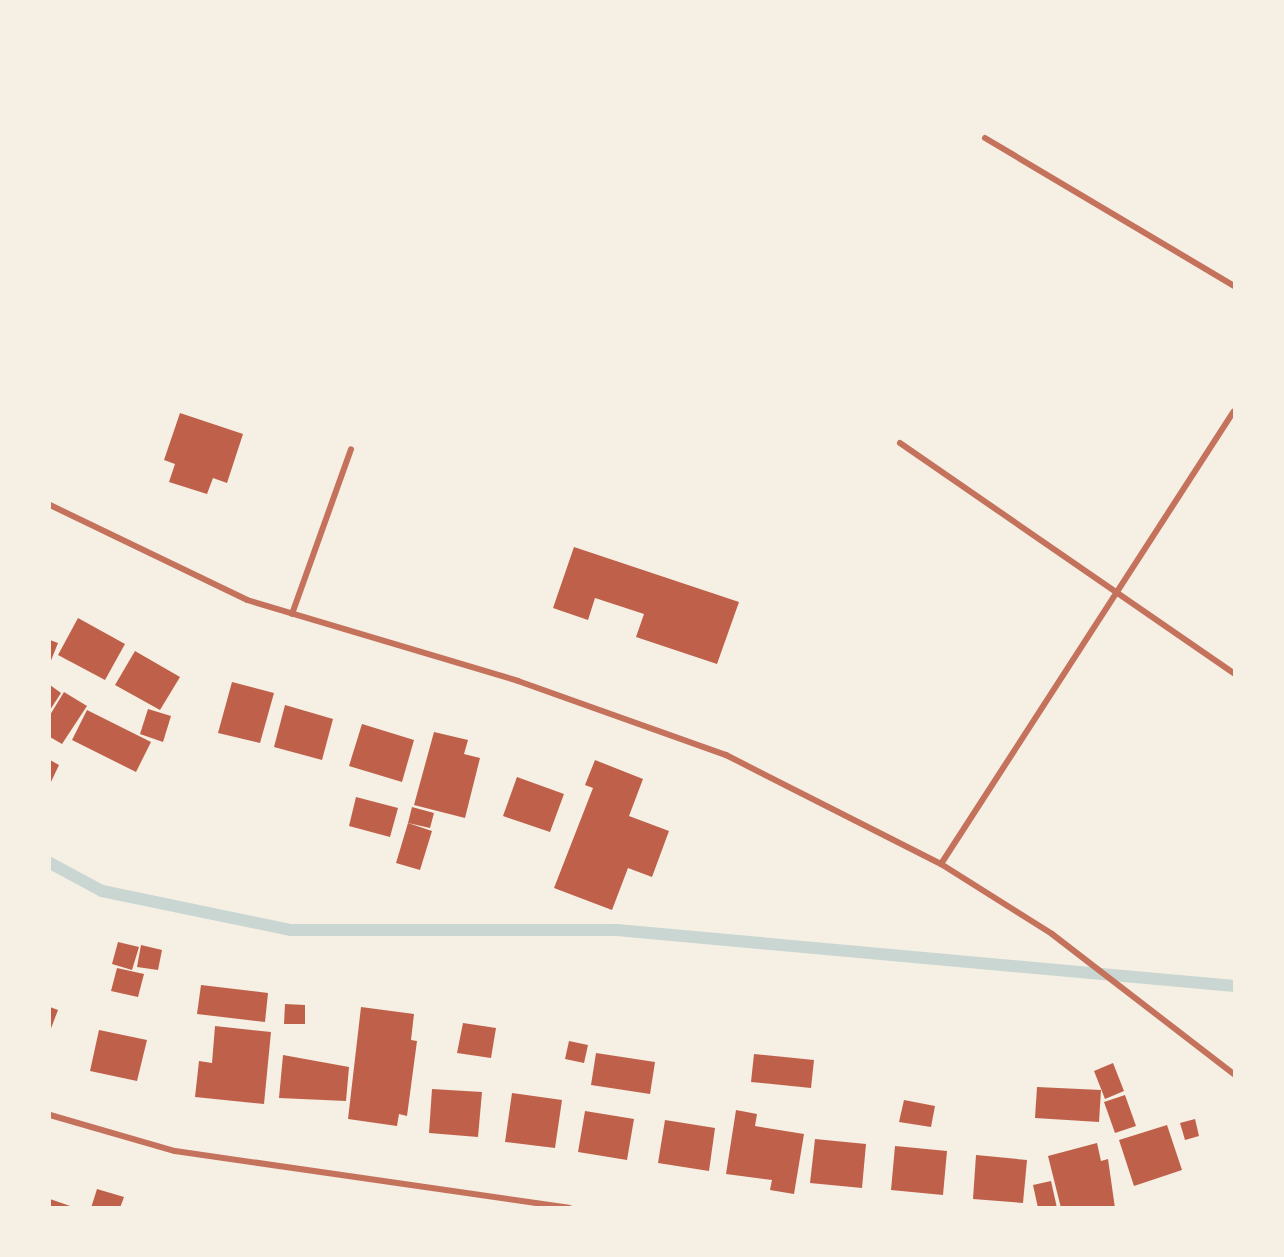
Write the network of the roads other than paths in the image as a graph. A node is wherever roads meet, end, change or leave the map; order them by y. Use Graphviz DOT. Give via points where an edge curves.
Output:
graph roads {
  1 [pos="985,138"];
  2 [pos="1234,286"];
  3 [pos="1234,411"];
  4 [pos="900,443"];
  5 [pos="351,449"];
  6 [pos="50,505"];
  7 [pos="1118,591"];
  8 [pos="292,614"];
  9 [pos="1234,673"];
  10 [pos="941,864"];
  11 [pos="1234,1074"];
  12 [pos="50,1115"];
  13 [pos="569,1208"];
  1 -- 2 [label="street"];
  3 -- 7 [label="street"];
  4 -- 7 [label="street"];
  5 -- 8 [label="street"];
  6 -- 8 [label="street" via="247,600"];
  7 -- 9 [label="street"];
  7 -- 10 [label="street"];
  8 -- 10 [label="street" via="518,681 726,755"];
  10 -- 11 [label="street" via="1052,934 1202,1044"];
  12 -- 13 [label="street" via="175,1151"];
}
